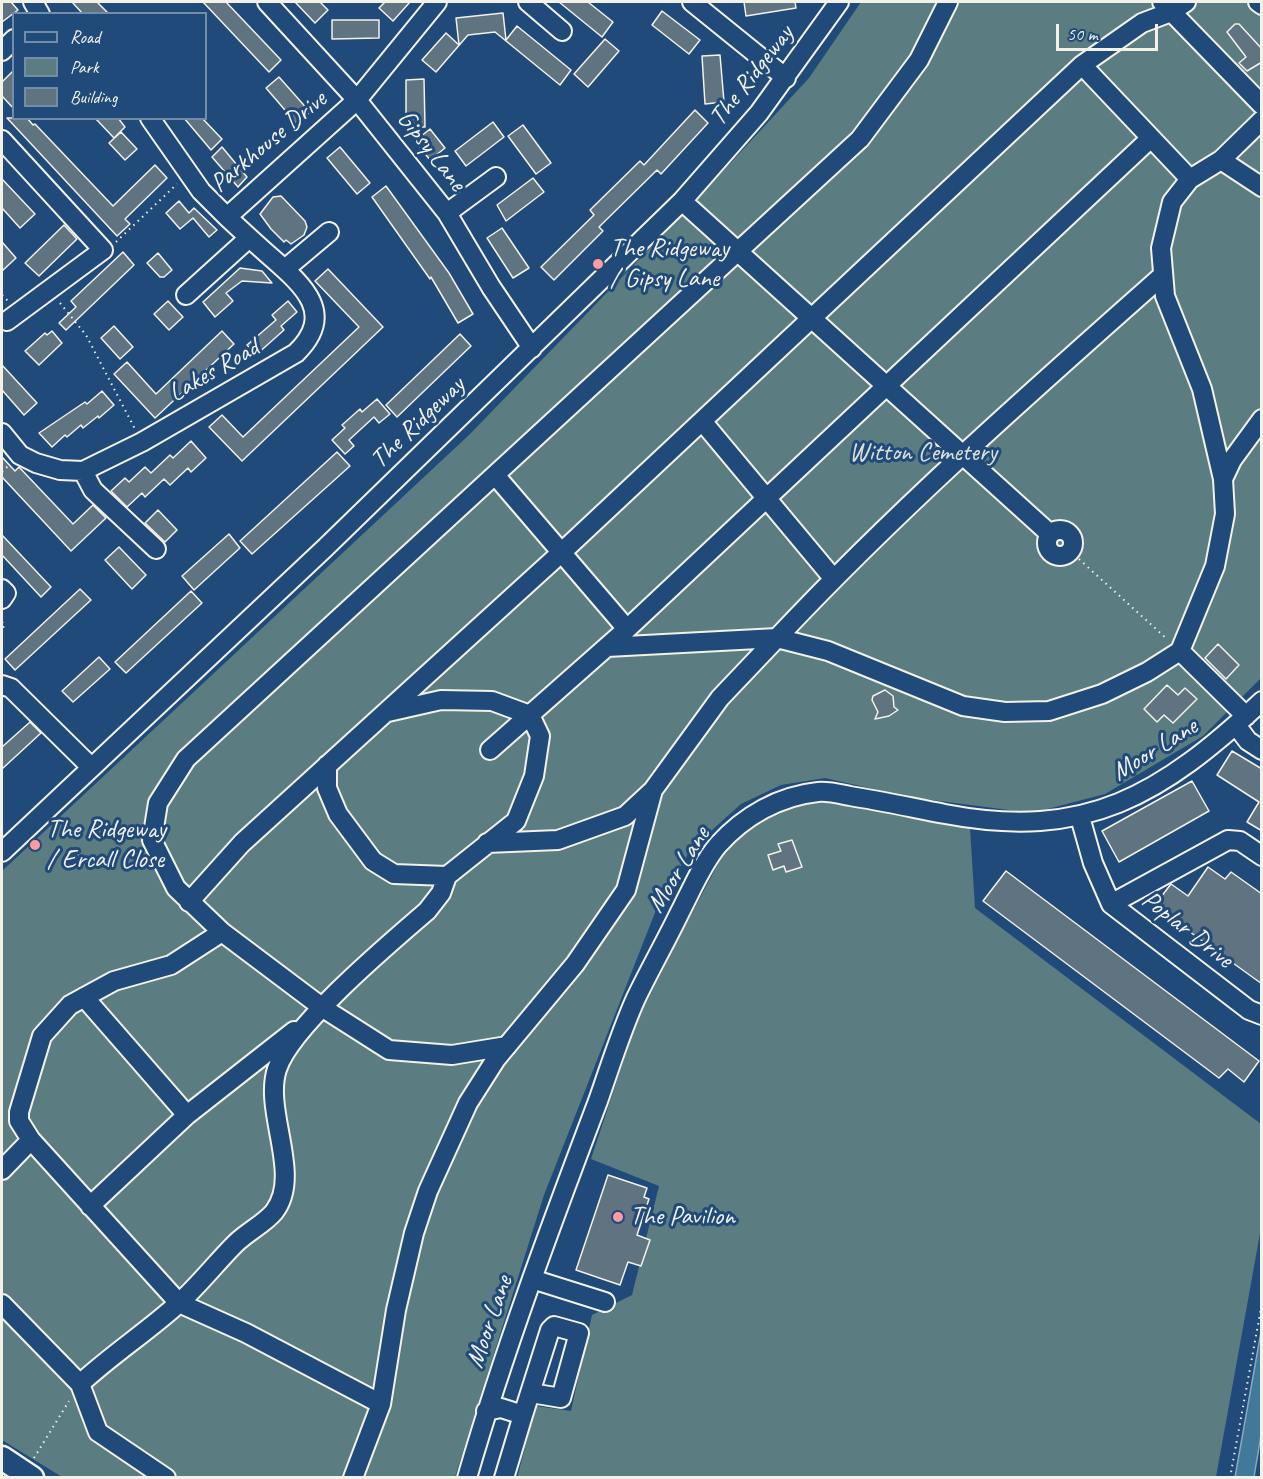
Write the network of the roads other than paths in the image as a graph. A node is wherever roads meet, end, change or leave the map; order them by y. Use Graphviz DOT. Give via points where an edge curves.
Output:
graph roads {
  1 [pos="267,2"];
  2 [pos="437,2"];
  3 [pos="528,2"];
  4 [pos="692,2"];
  5 [pos="839,2"];
  6 [pos="948,2"];
  7 [pos="1173,5"];
  8 [pos="562,31"];
  9 [pos="1083,65"];
  10 [pos="786,78"];
  11 [pos="357,100"];
  12 [pos="1262,105"];
  13 [pos="151,120"];
  14 [pos="1262,120"];
  15 [pos="1151,138"];
  16 [pos="2,140"];
  17 [pos="1221,160"];
  18 [pos="496,177"];
  19 [pos="1191,178"];
  20 [pos="1262,187"];
  21 [pos="681,201"];
  22 [pos="447,213"];
  23 [pos="227,217"];
  24 [pos="329,232"];
  25 [pos="249,238"];
  26 [pos="741,252"];
  27 [pos="285,269"];
  28 [pos="1163,275"];
  29 [pos="186,295"];
  30 [pos="811,319"];
  31 [pos="9,324"];
  32 [pos="532,348"];
  33 [pos="887,387"];
  34 [pos="1262,419"];
  35 [pos="702,421"];
  36 [pos="2,433"];
  37 [pos="963,456"];
  38 [pos="83,471"];
  39 [pos="495,475"];
  40 [pos="1223,480"];
  41 [pos="767,497"];
  42 [pos="156,549"];
  43 [pos="1070,551"];
  44 [pos="562,552"];
  45 [pos="834,578"];
  46 [pos="2,589"];
  47 [pos="2,599"];
  48 [pos="627,629"];
  49 [pos="777,638"];
  50 [pos="608,647"];
  51 [pos="1180,651"];
  52 [pos="2,686"];
  53 [pos="1262,701"];
  54 [pos="386,713"];
  55 [pos="530,715"];
  56 [pos="1241,720"];
  57 [pos="490,750"];
  58 [pos="1262,750"];
  59 [pos="327,765"];
  60 [pos="91,767"];
  61 [pos="653,790"];
  62 [pos="1080,817"];
  63 [pos="486,843"];
  64 [pos="2,852"];
  65 [pos="1262,856"];
  66 [pos="447,876"];
  67 [pos="189,902"];
  68 [pos="1111,904"];
  69 [pos="222,932"];
  70 [pos="84,997"];
  71 [pos="323,1008"];
  72 [pos="1262,1015"];
  73 [pos="507,1046"];
  74 [pos="187,1115"];
  75 [pos="31,1140"];
  76 [pos="2,1170"];
  77 [pos="90,1206"];
  78 [pos="531,1279"];
  79 [pos="605,1302"];
  80 [pos="179,1303"];
  81 [pos="2,1304"];
  82 [pos="80,1384"];
  83 [pos="531,1393"];
  84 [pos="381,1404"];
  85 [pos="486,1411"];
  86 [pos="523,1415"];
  87 [pos="2,1458"];
  88 [pos="28,1475"];
  89 [pos="166,1478"];
  90 [pos="353,1478"];
  91 [pos="467,1478"];
  92 [pos="504,1478"];
  1 -- 11 [label="street, Gipsy Lane"];
  2 -- 11 [label="street, Parkhouse Drive"];
  3 -- 8 [label="street"];
  4 -- 10 [label="street"];
  5 -- 10 [label="street, The Ridgeway"];
  6 -- 26 [label="street" via="919,60 860,139"];
  7 -- 9 [label="street"];
  7 -- 12 [label="street"];
  9 -- 15 [label="street"];
  9 -- 30 [label="street"];
  10 -- 21 [label="street, The Ridgeway"];
  11 -- 22 [label="street, Gipsy Lane"];
  11 -- 23 [label="street, Parkhouse Drive"];
  13 -- 23 [label="street, Parkhouse Drive" via="201,190"];
  14 -- 17 [label="street"];
  15 -- 19 [label="street"];
  15 -- 33 [label="street"];
  16 -- 31 [label="street" via="103,249"];
  17 -- 19 [label="street"];
  17 -- 20 [label="street"];
  18 -- 22 [label="street"];
  19 -- 28 [label="street" via="1172,202 1161,248"];
  21 -- 26 [label="street"];
  21 -- 32 [label="street, The Ridgeway"];
  22 -- 32 [label="street, Gipsy Lane"];
  23 -- 25 [label="street, Lakes Road"];
  24 -- 27 [label="street"];
  25 -- 27 [label="street, Lakes Road"];
  25 -- 29 [label="street"];
  26 -- 30 [label="street"];
  26 -- 39 [label="street"];
  27 -- 38 [label="street, Lakes Road" via="308,291 314,311 314,324 305,344 296,353 142,442"];
  28 -- 37 [label="street"];
  28 -- 40 [label="street" via="1165,296 1202,389"];
  30 -- 33 [label="street"];
  30 -- 35 [label="street"];
  32 -- 60 [label="street, The Ridgeway"];
  33 -- 37 [label="street"];
  33 -- 41 [label="street"];
  34 -- 40 [label="street" via="1232,460"];
  35 -- 41 [label="street"];
  35 -- 44 [label="street"];
  36 -- 38 [label="street" via="20,455 36,463"];
  37 -- 43 [label="street" via="1048,533 1051,553 1063,556"];
  37 -- 45 [label="street"];
  38 -- 42 [label="street" via="93,490"];
  39 -- 44 [label="street"];
  39 -- 67 [label="street" via="186,759 158,803 152,840 176,888"];
  40 -- 51 [label="street" via="1225,514 1215,566"];
  41 -- 45 [label="street"];
  41 -- 48 [label="street"];
  44 -- 48 [label="street"];
  44 -- 54 [label="street"];
  45 -- 49 [label="street"];
  46 -- 47 [label="street" via="6,593"];
  48 -- 50 [label="street"];
  49 -- 50 [label="street"];
  49 -- 51 [label="street" via="828,651 963,706 1005,712 1049,711 1102,694"];
  49 -- 61 [label="street" via="720,698"];
  50 -- 55 [label="street"];
  51 -- 56 [label="street"];
  52 -- 60 [label="street" via="11,688"];
  53 -- 56 [label="street, Moor Lane"];
  54 -- 55 [label="street" via="441,700 492,701"];
  54 -- 59 [label="street"];
  55 -- 57 [label="street"];
  55 -- 63 [label="street" via="540,736 534,776 516,820"];
  56 -- 58 [label="street" via="1248,741"];
  56 -- 62 [label="street, Moor Lane" via="1185,766 1139,794"];
  59 -- 66 [label="street" via="327,788 338,814 373,861 394,874"];
  59 -- 67 [label="street" via="242,843"];
  60 -- 64 [label="street, The Ridgeway"];
  61 -- 63 [label="street" via="625,816 558,840"];
  61 -- 73 [label="street" via="626,890 575,964"];
  62 -- 68 [label="street, Poplar Drive" via="1093,863"];
  62 -- 78 [label="street, Moor Lane" via="1005,822 821,792 769,806 746,819 717,847 635,1000"];
  63 -- 66 [label="street"];
  65 -- 68 [label="street, Poplar Drive" via="1240,841 1228,840"];
  66 -- 71 [label="street" via="441,893 427,911"];
  67 -- 69 [label="street"];
  68 -- 72 [label="street, Poplar Drive" via="1249,1010"];
  69 -- 70 [label="street" via="171,965 114,981"];
  69 -- 71 [label="street"];
  70 -- 74 [label="street"];
  70 -- 75 [label="street" via="70,1005 42,1036 19,1112 19,1121"];
  71 -- 73 [label="street" via="389,1050 452,1055"];
  71 -- 74 [label="street"];
  71 -- 80 [label="street" via="289,1045 277,1070 276,1125 285,1191 274,1211 237,1242"];
  73 -- 84 [label="street" via="468,1103 428,1191 396,1310"];
  74 -- 77 [label="street"];
  75 -- 76 [label="street"];
  75 -- 77 [label="street"];
  77 -- 80 [label="street"];
  78 -- 79 [label="street"];
  78 -- 85 [label="street, Moor Lane"];
  80 -- 82 [label="street"];
  80 -- 84 [label="street" via="246,1333"];
  81 -- 82 [label="street"];
  82 -- 89 [label="street" via="98,1432"];
  83 -- 86 [label="street"];
  84 -- 90 [label="street"];
  85 -- 86 [label="street" via="501,1408"];
  85 -- 91 [label="street, Moor Lane"];
  86 -- 92 [label="street"];
  87 -- 88 [label="main road"];
}
